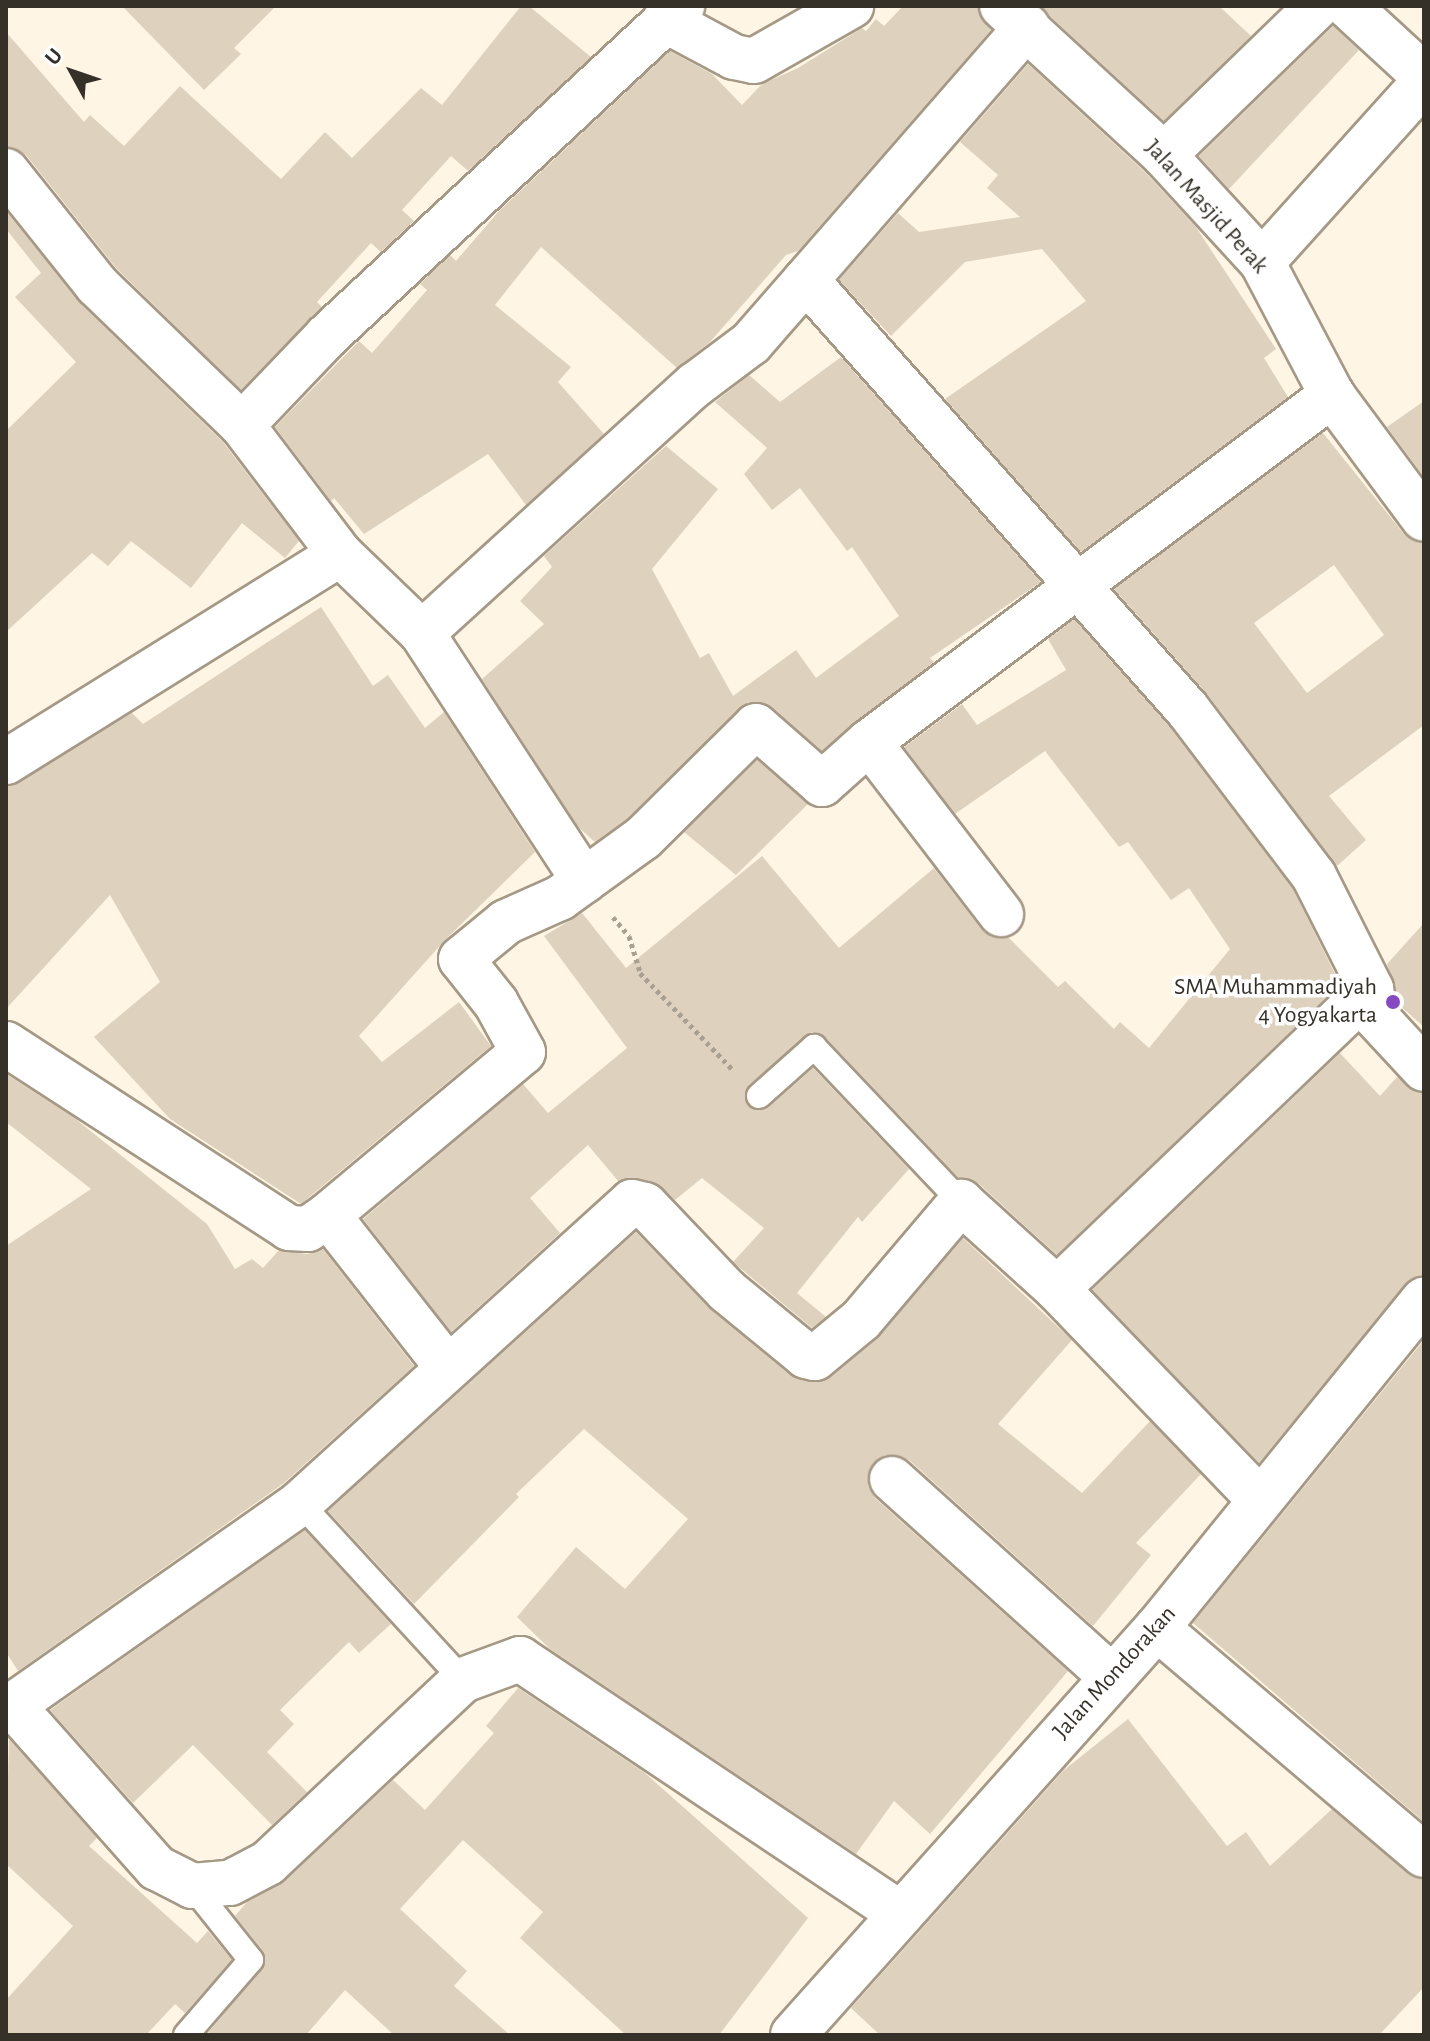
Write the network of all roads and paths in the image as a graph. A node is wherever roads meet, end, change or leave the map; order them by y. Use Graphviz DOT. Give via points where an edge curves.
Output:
graph roads {
  1 [pos="851,6"];
  2 [pos="1318,6"];
  3 [pos="1348,6"];
  4 [pos="674,13"];
  5 [pos="1015,16"];
  6 [pos="1424,76"];
  7 [pos="1424,82"];
  8 [pos="1164,155"];
  9 [pos="6,171"];
  10 [pos="1262,262"];
  11 [pos="806,280"];
  12 [pos="1332,395"];
  13 [pos="242,425"];
  14 [pos="1424,519"];
  15 [pos="340,554"];
  16 [pos="1077,584"];
  17 [pos="422,633"];
  18 [pos="869,742"];
  19 [pos="6,762"];
  20 [pos="584,881"];
  21 [pos="1001,914"];
  22 [pos="1371,989"];
  23 [pos="6,1044"];
  24 [pos="1424,1069"];
  25 [pos="759,1096"];
  26 [pos="961,1202"];
  27 [pos="328,1215"];
  28 [pos="1057,1289"];
  29 [pos="1424,1300"];
  30 [pos="448,1368"];
  31 [pos="892,1479"];
  32 [pos="1260,1500"];
  33 [pos="300,1503"];
  34 [pos="1157,1628"];
  35 [pos="1112,1677"];
  36 [pos="463,1680"];
  37 [pos="8,1702"];
  38 [pos="1424,1855"];
  39 [pos="192,1886"];
  40 [pos="899,1913"];
  41 [pos="186,2035"];
  42 [pos="793,2035"];
  1 -- 4 [label="street" via="754,61 734,57"];
  2 -- 8 [label="street"];
  3 -- 6 [label="street"];
  4 -- 13 [label="street" via="327,336"];
  5 -- 8 [label="street, Jalan Masjid Perak"];
  5 -- 11 [label="street"];
  7 -- 10 [label="street"];
  8 -- 10 [label="street, Jalan Masjid Perak"];
  9 -- 13 [label="street" via="97,285"];
  10 -- 12 [label="street, Jalan Masjid Perak"];
  11 -- 16 [label="street"];
  11 -- 17 [label="street" via="751,343 695,385"];
  12 -- 14 [label="street, Jalan Masjid Perak"];
  12 -- 16 [label="street"];
  13 -- 15 [label="street"];
  15 -- 17 [label="street"];
  15 -- 19 [label="street"];
  16 -- 18 [label="street"];
  16 -- 22 [label="street" via="1188,710 1314,876"];
  17 -- 20 [label="street"];
  18 -- 20 [label="street" via="817,784 756,726 643,838"];
  18 -- 21 [label="street"];
  20 -- 25 [label="path" via="629,936 640,973"];
  20 -- 27 [label="street" via="506,922 461,959 496,1003 523,1052"];
  22 -- 24 [label="street" via="1375,1016"];
  22 -- 28 [label="street"];
  23 -- 27 [label="street" via="289,1228 308,1229"];
  25 -- 26 [label="lane" via="814,1047"];
  26 -- 28 [label="street"];
  26 -- 30 [label="street" via="861,1320 815,1358 727,1291 645,1205 632,1202"];
  27 -- 30 [label="street"];
  28 -- 32 [label="street"];
  29 -- 32 [label="street, Jalan Mondorakan"];
  30 -- 33 [label="street"];
  31 -- 35 [label="street"];
  32 -- 34 [label="street, Jalan Mondorakan"];
  33 -- 36 [label="lane"];
  33 -- 37 [label="street"];
  34 -- 35 [label="street, Jalan Mondorakan"];
  34 -- 38 [label="street"];
  35 -- 40 [label="street, Jalan Mondorakan"];
  36 -- 39 [label="street" via="268,1863 230,1883"];
  36 -- 40 [label="street" via="516,1659 530,1663 700,1784"];
  37 -- 39 [label="street" via="157,1868"];
  39 -- 41 [label="lane" via="251,1960"];
  40 -- 42 [label="street, Jalan Mondorakan"];
}
